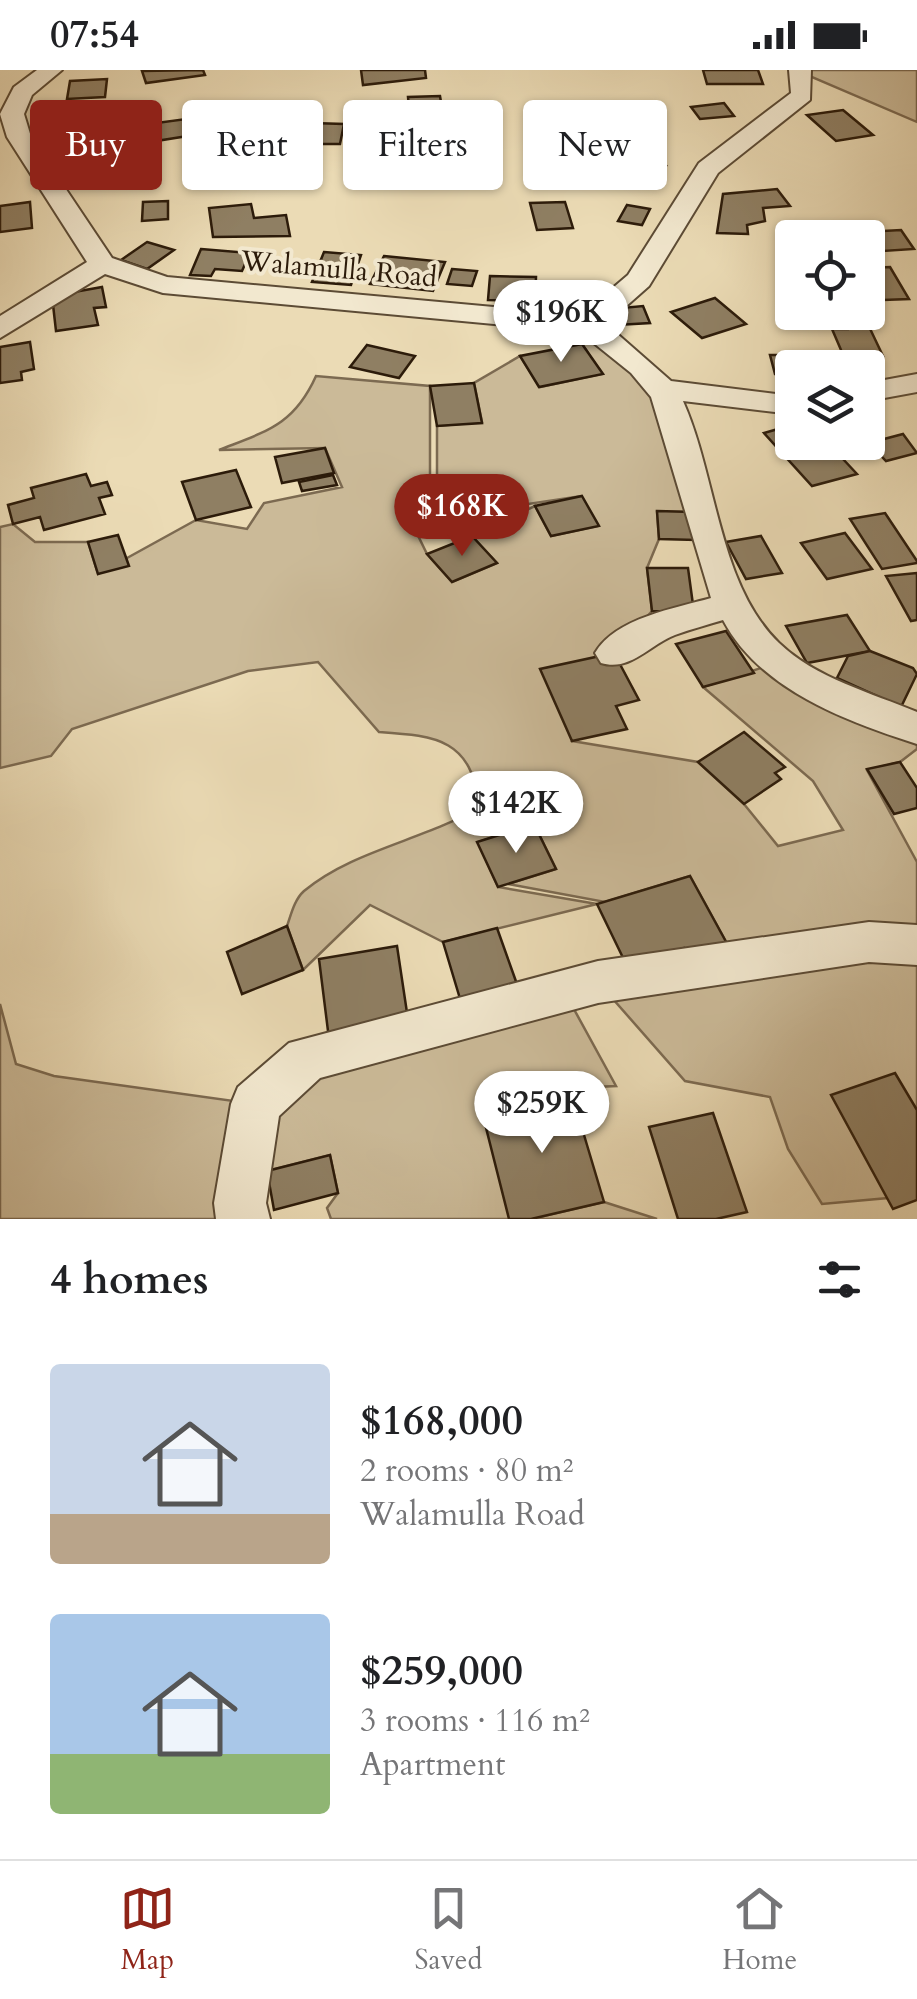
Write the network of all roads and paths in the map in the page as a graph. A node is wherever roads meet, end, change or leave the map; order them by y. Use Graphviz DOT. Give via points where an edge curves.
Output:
graph roads {
  1 [pos="51,70"];
  2 [pos="800,70"];
  3 [pos="102,264"];
  4 [pos="588,324"];
  5 [pos="0,329"];
  6 [pos="915,385"];
  7 [pos="660,388"];
  8 [pos="885,389"];
  9 [pos="775,404"];
  10 [pos="733,604"];
  11 [pos="614,653"];
  12 [pos="917,729"];
  13 [pos="917,945"];
  14 [pos="243,1219"];
  1 -- 3 [label="street" via="22,92 12,114 19,137"];
  2 -- 4 [label="street" via="802,95 708,168 639,280"];
  3 -- 4 [label="street, Walamulla Road" via="162,285"];
  3 -- 5 [label="street"];
  4 -- 7 [label="street"];
  6 -- 8 [label="street"];
  7 -- 9 [label="street"];
  7 -- 10 [label="street" via="688,448"];
  10 -- 11 [label="street" via="658,627"];
  10 -- 12 [label="street" via="766,653 828,690"];
  13 -- 14 [label="street" via="869,942 598,982 306,1059 256,1104"];
}
